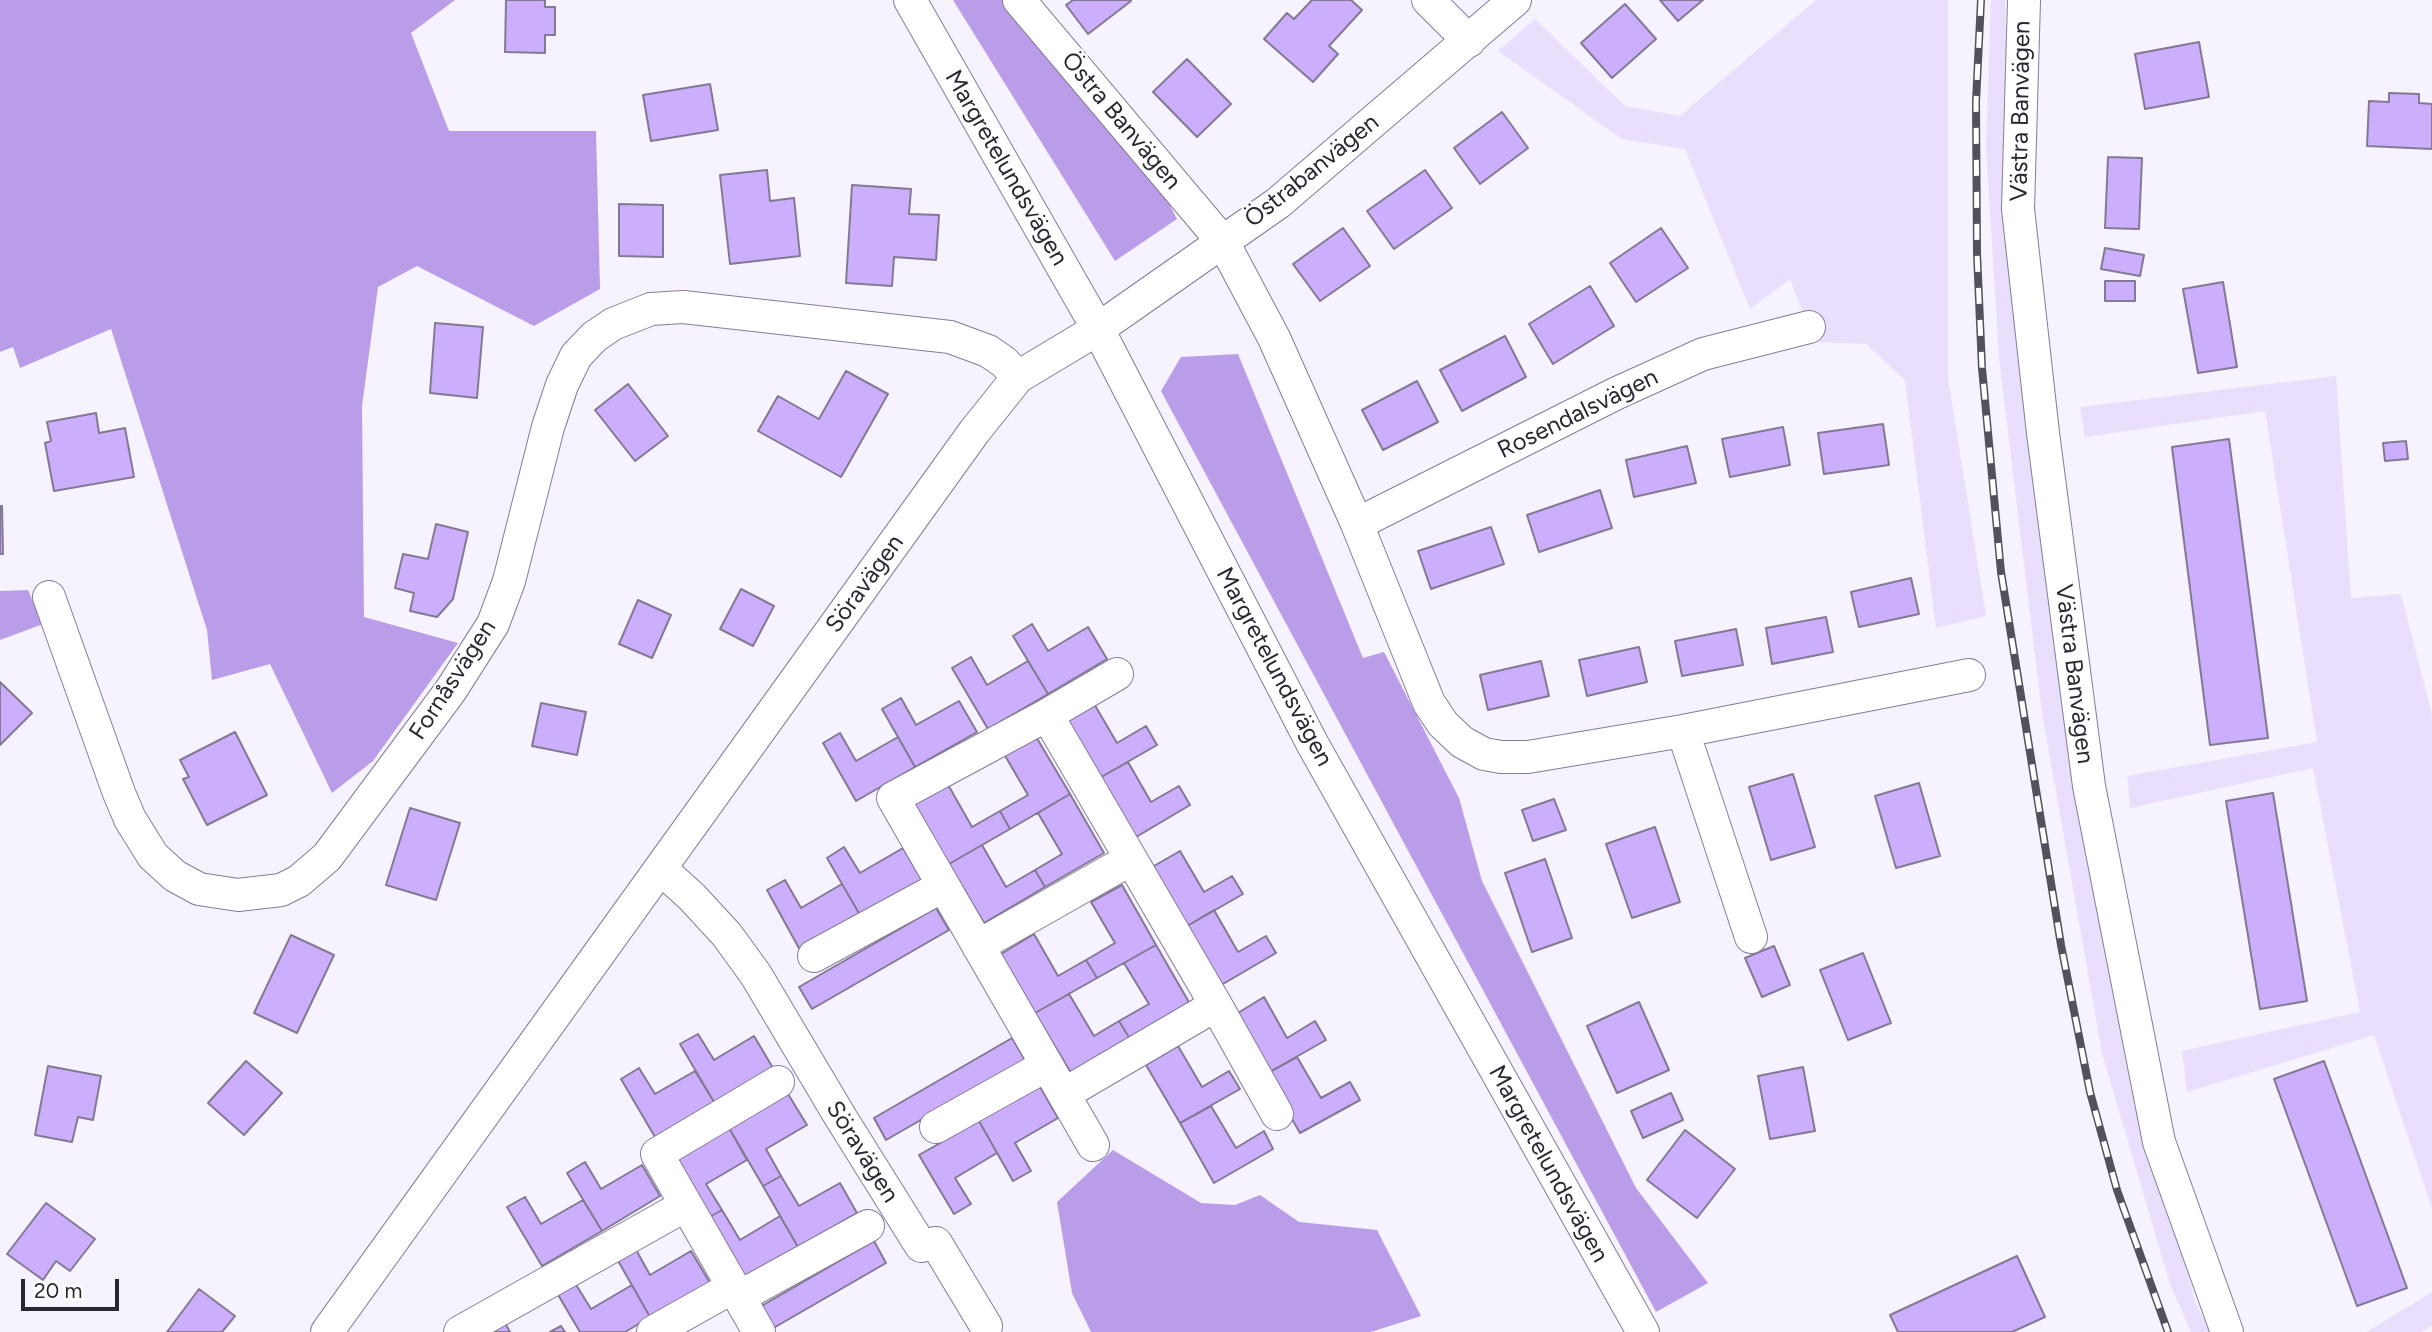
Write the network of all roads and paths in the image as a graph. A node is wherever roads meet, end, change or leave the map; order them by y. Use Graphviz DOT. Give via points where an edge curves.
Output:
graph roads {
  1 [pos="911,0"];
  2 [pos="1019,0"];
  3 [pos="1428,0"];
  4 [pos="1515,0"];
  5 [pos="2024,0"];
  6 [pos="1469,41"];
  7 [pos="1223,242"];
  8 [pos="1809,327"];
  9 [pos="1098,329"];
  10 [pos="1018,377"];
  11 [pos="1357,524"];
  12 [pos="48,597"];
  13 [pos="1117,674"];
  14 [pos="1969,675"];
  15 [pos="1046,715"];
  16 [pos="1683,731"];
  17 [pos="1131,859"];
  18 [pos="661,869"];
  19 [pos="943,886"];
  20 [pos="1751,937"];
  21 [pos="978,946"];
  22 [pos="814,956"];
  23 [pos="1216,1005"];
  24 [pos="1047,1065"];
  25 [pos="778,1083"];
  26 [pos="1064,1094"];
  27 [pos="1277,1114"];
  28 [pos="936,1128"];
  29 [pos="1093,1145"];
  30 [pos="686,1205"];
  31 [pos="868,1226"];
  32 [pos="736,1292"];
  33 [pos="986,1326"];
  34 [pos="327,1332"];
  35 [pos="460,1332"];
  36 [pos="653,1332"];
  37 [pos="759,1332"];
  38 [pos="1643,1332"];
  39 [pos="2227,1332"];
  1 -- 9 [label="street, Margretelundsvägen"];
  2 -- 7 [label="street, Östra Banvägen"];
  3 -- 6 [label="street"];
  4 -- 6 [label="street, Östrabanvägen"];
  5 -- 39 [label="street, Västra Banvägen" via="2018,209 2089,786 2159,1142"];
  6 -- 7 [label="street, Östrabanvägen" via="1278,204"];
  7 -- 9 [label="street, Östrabanvägen"];
  7 -- 11 [label="street" via="1274,338"];
  8 -- 11 [label="street, Rosendalsvägen" via="1703,354"];
  9 -- 10 [label="street, Söravägen"];
  9 -- 38 [label="street, Margretelundsvägen" via="1312,743"];
  10 -- 12 [label="street, Fornåsvägen" via="988,351 950,337 683,307 651,309 594,337 576,356 562,385 493,624 451,690 327,857 281,890 238,895 199,889 174,876 153,856 118,793"];
  10 -- 18 [label="street, Söravägen"];
  11 -- 16 [label="street" via="1430,703 1462,742 1484,754 1528,757"];
  13 -- 15 [label="street"];
  14 -- 16 [label="street"];
  15 -- 17 [label="street"];
  15 -- 19 [label="street" via="893,798"];
  16 -- 20 [label="street"];
  17 -- 21 [label="street"];
  17 -- 23 [label="street"];
  18 -- 33 [label="street, Söravägen" via="727,935 756,975 921,1245 936,1243"];
  18 -- 34 [label="street, Söravägen"];
  19 -- 21 [label="street"];
  19 -- 22 [label="street"];
  21 -- 24 [label="street"];
  23 -- 26 [label="street"];
  23 -- 27 [label="street"];
  24 -- 26 [label="street"];
  24 -- 28 [label="street"];
  25 -- 30 [label="street" via="657,1154"];
  26 -- 29 [label="street"];
  30 -- 32 [label="street"];
  30 -- 35 [label="street"];
  31 -- 32 [label="street, Söravägen"];
  32 -- 36 [label="street, Söravägen"];
  32 -- 37 [label="street"];
}
